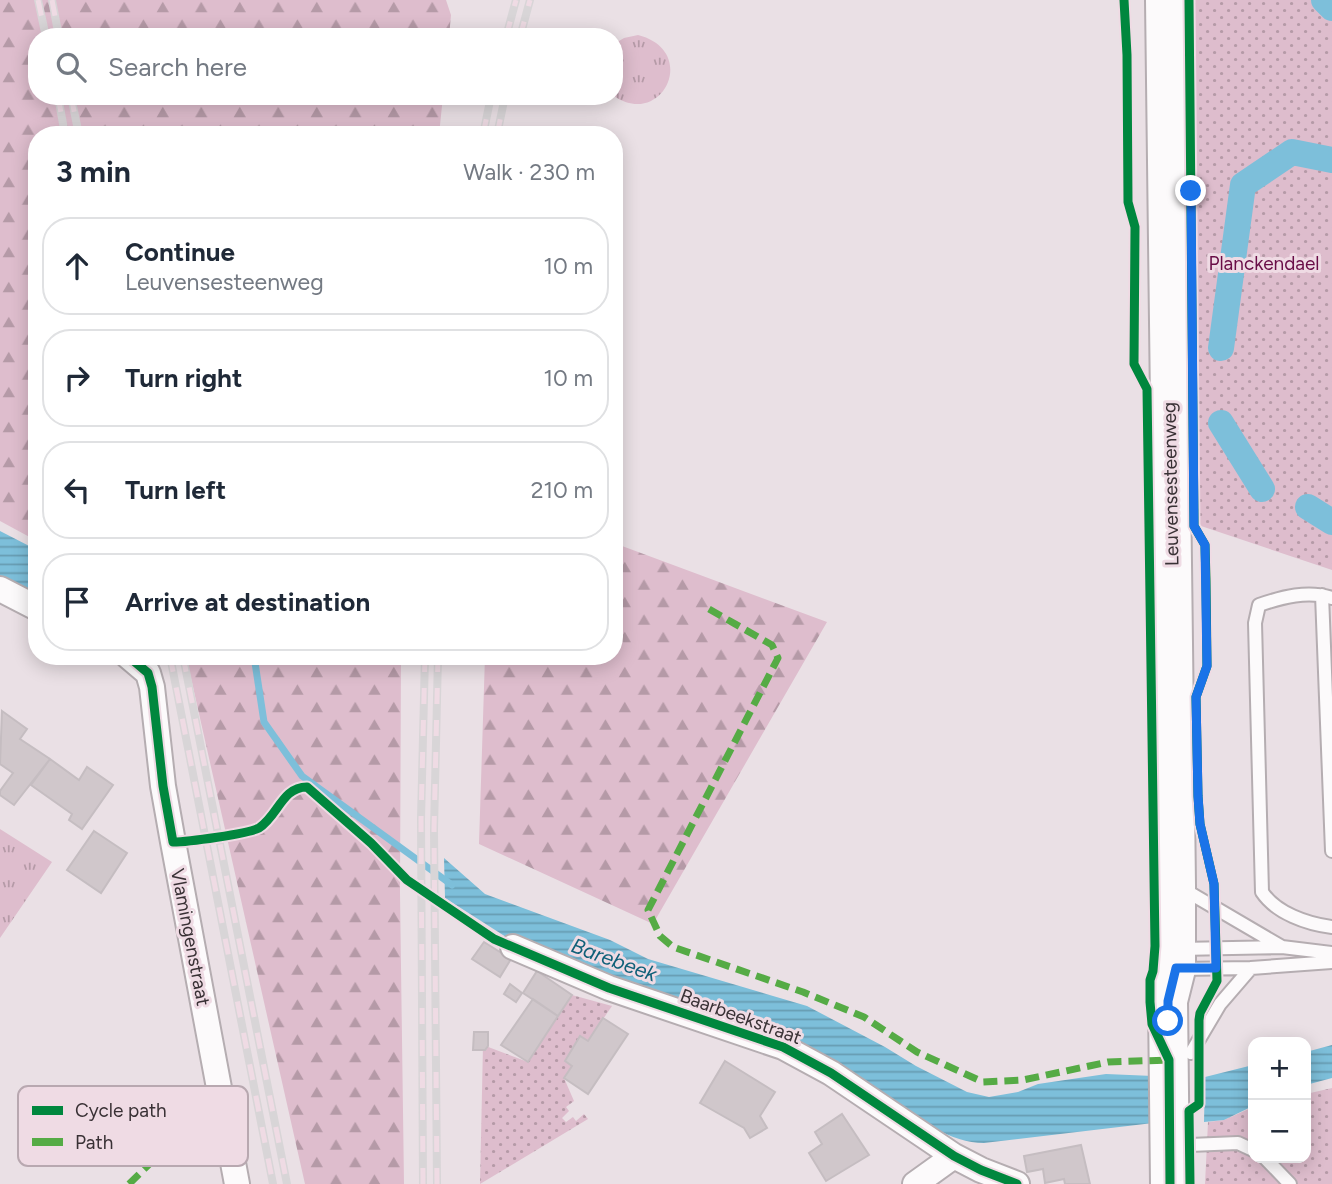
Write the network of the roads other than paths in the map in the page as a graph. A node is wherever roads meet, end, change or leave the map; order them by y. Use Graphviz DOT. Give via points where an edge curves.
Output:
graph roads {
  1 [pos="1165,0"];
  2 [pos="0,589"];
  3 [pos="1327,596"];
  4 [pos="28,603"];
  5 [pos="139,665"];
  6 [pos="1332,850"];
  7 [pos="1176,885"];
  8 [pos="1332,928"];
  9 [pos="513,947"];
  10 [pos="1282,947"];
  11 [pos="1332,953"];
  12 [pos="1176,959"];
  13 [pos="1332,962"];
  14 [pos="1251,968"];
  15 [pos="1191,1053"];
  16 [pos="219,1086"];
  17 [pos="1190,1145"];
  18 [pos="1248,1148"];
  19 [pos="954,1156"];
  20 [pos="1270,1163"];
  21 [pos="234,1166"];
  22 [pos="237,1184"];
  23 [pos="915,1184"];
  24 [pos="1017,1184"];
  25 [pos="1170,1184"];
  26 [pos="1190,1184"];
  27 [pos="1290,1184"];
  1 -- 7 [label="main road, Leuvensesteenweg"];
  2 -- 4 [label="street"];
  3 -- 6 [label="lane"];
  3 -- 8 [label="lane" via="1279,598 1259,605 1255,623 1262,892 1270,904"];
  5 -- 16 [label="street, Vlamingenstraat" via="148,673 152,687 169,820"];
  7 -- 10 [label="lane"];
  7 -- 12 [label="main road, Leuvensesteenweg"];
  9 -- 19 [label="street, Baarbeekstraat" via="610,988 783,1047 831,1073"];
  10 -- 11 [label="lane"];
  10 -- 12 [label="lane"];
  12 -- 14 [label="lane"];
  12 -- 15 [label="main road, Leuvensesteenweg" via="1188,1001"];
  12 -- 25 [label="main road, Leuvensesteenweg" via="1168,1001"];
  13 -- 14 [label="lane"];
  14 -- 15 [label="lane" via="1220,1004"];
  15 -- 17 [label="main road, Leuvensesteenweg"];
  17 -- 18 [label="lane" via="1238,1143"];
  17 -- 26 [label="main road, Leuvensesteenweg"];
  19 -- 23 [label="street"];
  19 -- 24 [label="street, Baarbeekstraat"];
  20 -- 27 [label="lane"];
  21 -- 22 [label="street, Vlamingenstraat"];
}
